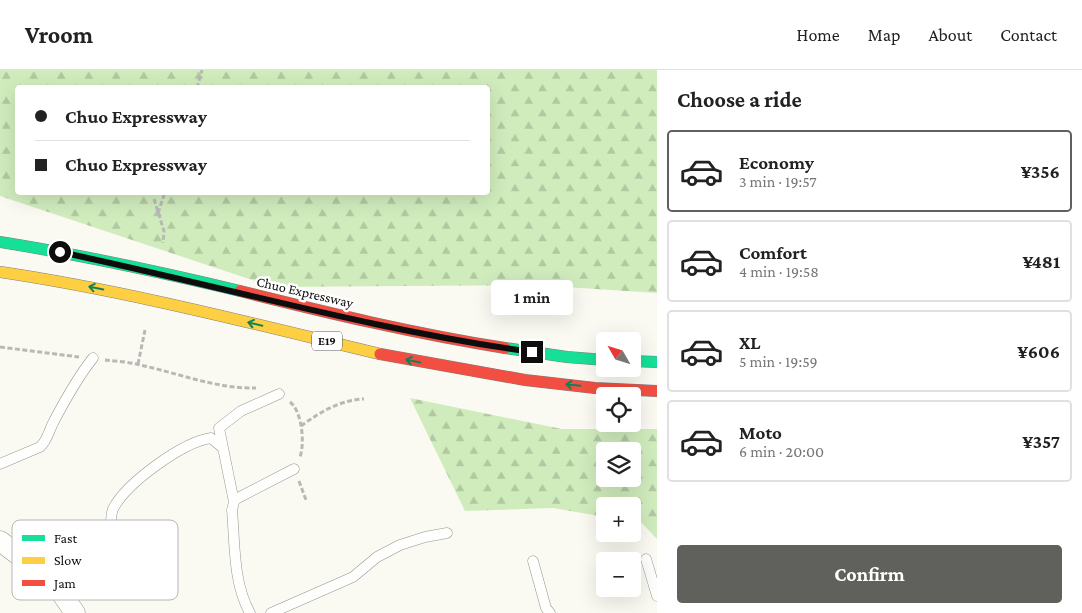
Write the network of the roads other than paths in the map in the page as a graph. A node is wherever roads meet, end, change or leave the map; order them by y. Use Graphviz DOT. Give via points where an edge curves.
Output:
graph roads {
  1 [pos="0,242"];
  2 [pos="0,272"];
  3 [pos="93,358"];
  4 [pos="596,359"];
  5 [pos="641,361"];
  6 [pos="657,362"];
  7 [pos="657,391"];
  8 [pos="279,394"];
  9 [pos="223,448"];
  10 [pos="0,464"];
  11 [pos="294,469"];
  12 [pos="234,500"];
  13 [pos="112,520"];
  14 [pos="447,533"];
  15 [pos="0,541"];
  16 [pos="12,550"];
  17 [pos="646,559"];
  18 [pos="533,561"];
  19 [pos="657,596"];
  20 [pos="66,600"];
  21 [pos="75,613"];
  22 [pos="250,613"];
  23 [pos="271,613"];
  24 [pos="550,613"];
  1 -- 4 [label="highway, Chuo Expressway / E19" via="140,268 460,342"];
  7 -- 2 [label="highway, E19, one-way" via="525,380 387,356 130,295"];
  3 -- 10 [label="lane" via="52,424 44,444"];
  5 -- 6 [label="highway"];
  8 -- 9 [label="lane" via="241,411 219,428"];
  9 -- 12 [label="lane"];
  9 -- 13 [label="lane" via="211,438 177,452 126,491 113,509"];
  11 -- 12 [label="lane"];
  12 -- 22 [label="lane" via="237,573"];
  14 -- 23 [label="lane" via="400,545 376,557 353,577"];
  15 -- 16 [label="street"];
  17 -- 19 [label="lane"];
  18 -- 24 [label="lane"];
  20 -- 21 [label="street"];
}
